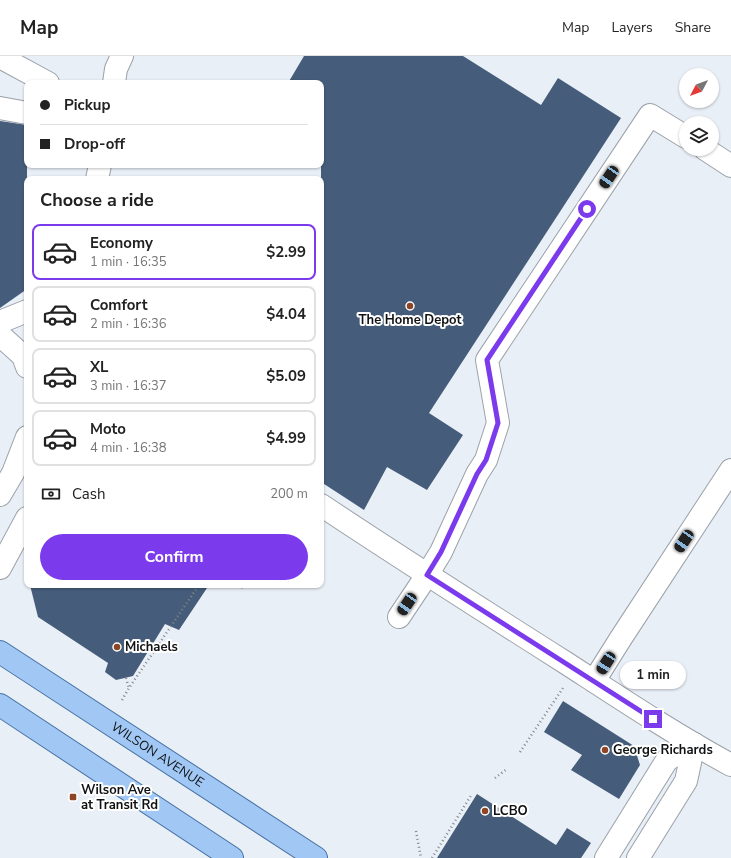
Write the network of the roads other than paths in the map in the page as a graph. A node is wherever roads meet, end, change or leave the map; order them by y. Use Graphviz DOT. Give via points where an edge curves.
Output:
graph roads {
  1 [pos="122,56"];
  2 [pos="0,57"];
  3 [pos="42,80"];
  4 [pos="114,80"];
  5 [pos="0,108"];
  6 [pos="24,112"];
  7 [pos="679,133"];
  8 [pos="716,156"];
  9 [pos="731,166"];
  10 [pos="24,312"];
  11 [pos="0,322"];
  12 [pos="0,335"];
  13 [pos="24,356"];
  14 [pos="24,445"];
  15 [pos="731,470"];
  16 [pos="0,496"];
  17 [pos="324,507"];
  18 [pos="24,524"];
  19 [pos="0,568"];
  20 [pos="427,575"];
  21 [pos="399,617"];
  22 [pos="0,652"];
  23 [pos="594,681"];
  24 [pos="0,705"];
  25 [pos="694,744"];
  26 [pos="731,765"];
  27 [pos="232,858"];
  28 [pos="316,858"];
  29 [pos="606,858"];
  30 [pos="638,858"];
  1 -- 4 [label="street"];
  2 -- 3 [label="street"];
  5 -- 6 [label="street"];
  7 -- 20 [label="street" via="650,115 487,360 498,423 486,460"];
  8 -- 9 [label="street"];
  10 -- 11 [label="street"];
  12 -- 13 [label="street"];
  14 -- 16 [label="street" via="13,473"];
  15 -- 23 [label="street"];
  17 -- 20 [label="street"];
  18 -- 19 [label="street"];
  20 -- 21 [label="street"];
  20 -- 23 [label="street"];
  22 -- 28 [label="main road, WILSON AVENUE"];
  23 -- 25 [label="street"];
  24 -- 27 [label="main road"];
  25 -- 26 [label="street"];
  25 -- 29 [label="street" via="667,760"];
  25 -- 30 [label="street" via="686,781"];
}
